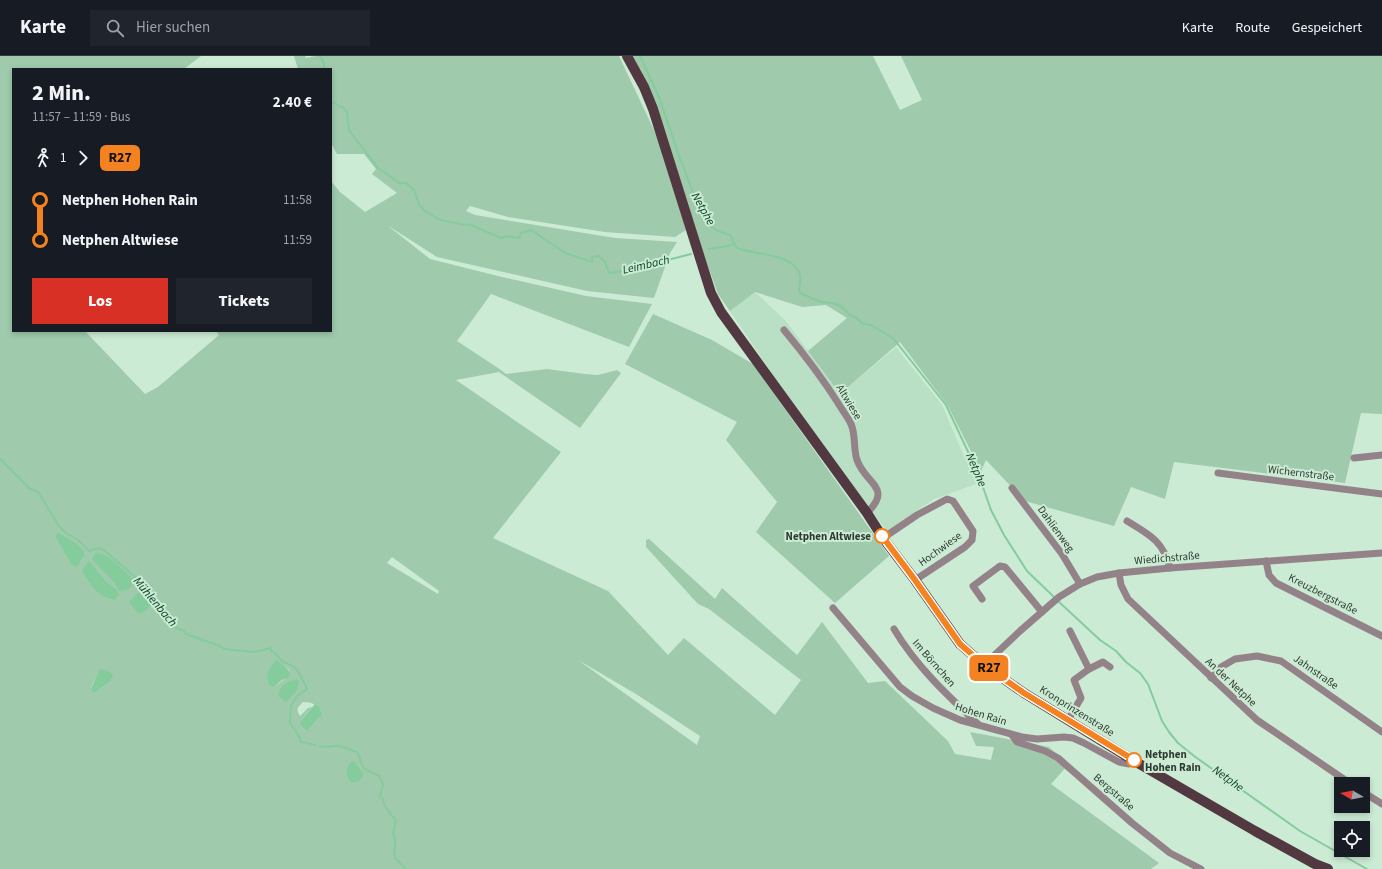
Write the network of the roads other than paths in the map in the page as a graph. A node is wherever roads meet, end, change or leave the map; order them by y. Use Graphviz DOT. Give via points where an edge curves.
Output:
graph roads {
  1 [pos="626,56"];
  2 [pos="784,330"];
  3 [pos="1382,455"];
  4 [pos="1354,458"];
  5 [pos="1218,473"];
  6 [pos="1012,488"];
  7 [pos="1382,494"];
  8 [pos="867,513"];
  9 [pos="1127,521"];
  10 [pos="883,538"];
  11 [pos="1382,552"];
  12 [pos="1266,561"];
  13 [pos="1170,568"];
  14 [pos="1119,573"];
  15 [pos="915,580"];
  16 [pos="1080,584"];
  17 [pos="982,599"];
  18 [pos="833,608"];
  19 [pos="1042,612"];
  20 [pos="894,629"];
  21 [pos="1070,631"];
  22 [pos="1382,636"];
  23 [pos="984,665"];
  24 [pos="1110,667"];
  25 [pos="1088,669"];
  26 [pos="1211,678"];
  27 [pos="1068,720"];
  28 [pos="978,725"];
  29 [pos="1382,732"];
  30 [pos="1012,734"];
  31 [pos="1136,762"];
  32 [pos="1341,777"];
  33 [pos="1370,796"];
  34 [pos="1382,804"];
  35 [pos="1201,869"];
  36 [pos="1328,869"];
  1 -- 8 [label="main road, Kronprinzenstraße" via="653,109 711,293 721,312"];
  2 -- 8 [label="street, Altwiese" via="819,373 851,424 857,458 862,470 878,490 878,498"];
  3 -- 4 [label="street"];
  5 -- 7 [label="street, Wichernstraße"];
  6 -- 16 [label="street, Dahlienweg" via="1062,554"];
  8 -- 10 [label="main road, Kronprinzenstraße"];
  9 -- 13 [label="street" via="1156,541 1162,548"];
  10 -- 15 [label="main road, Kronprinzenstraße"];
  10 -- 15 [label="street, Hochwiese" via="947,499 953,501 973,531 972,540"];
  11 -- 12 [label="street, Wiedichstraße"];
  12 -- 13 [label="street, Wiedichstraße"];
  12 -- 22 [label="street, Kreuzbergstraße" via="1269,575 1276,583"];
  13 -- 14 [label="street, Wiedichstraße"];
  14 -- 16 [label="street, Wiedichstraße"];
  14 -- 26 [label="street, An der Netphe" via="1128,599"];
  15 -- 23 [label="main road, Kronprinzenstraße" via="960,644"];
  16 -- 19 [label="street, Wiedichstraße"];
  17 -- 19 [label="street" via="973,586 1000,566 1005,567"];
  18 -- 28 [label="street, Hohen Rain" via="904,690 952,717"];
  19 -- 23 [label="street, Wiedichstraße"];
  20 -- 28 [label="street, Im Börnchen" via="917,663"];
  21 -- 25 [label="street"];
  23 -- 27 [label="main road, Kronprinzenstraße"];
  24 -- 25 [label="street" via="1103,662"];
  25 -- 27 [label="street" via="1074,680 1081,698"];
  26 -- 29 [label="street, Jahnstraße" via="1221,667 1235,659 1257,656 1281,661"];
  26 -- 32 [label="street, An der Netphe" via="1256,720"];
  27 -- 31 [label="main road, Kronprinzenstraße"];
  28 -- 30 [label="street, Hohen Rain"];
  30 -- 31 [label="street, Hohen Rain" via="1037,739 1073,738 1119,762"];
  30 -- 35 [label="street, Bergstraße" via="1017,742 1058,758 1170,853"];
  31 -- 36 [label="main road, Kronprinzenstraße" via="1254,831"];
  33 -- 34 [label="street"];
}
